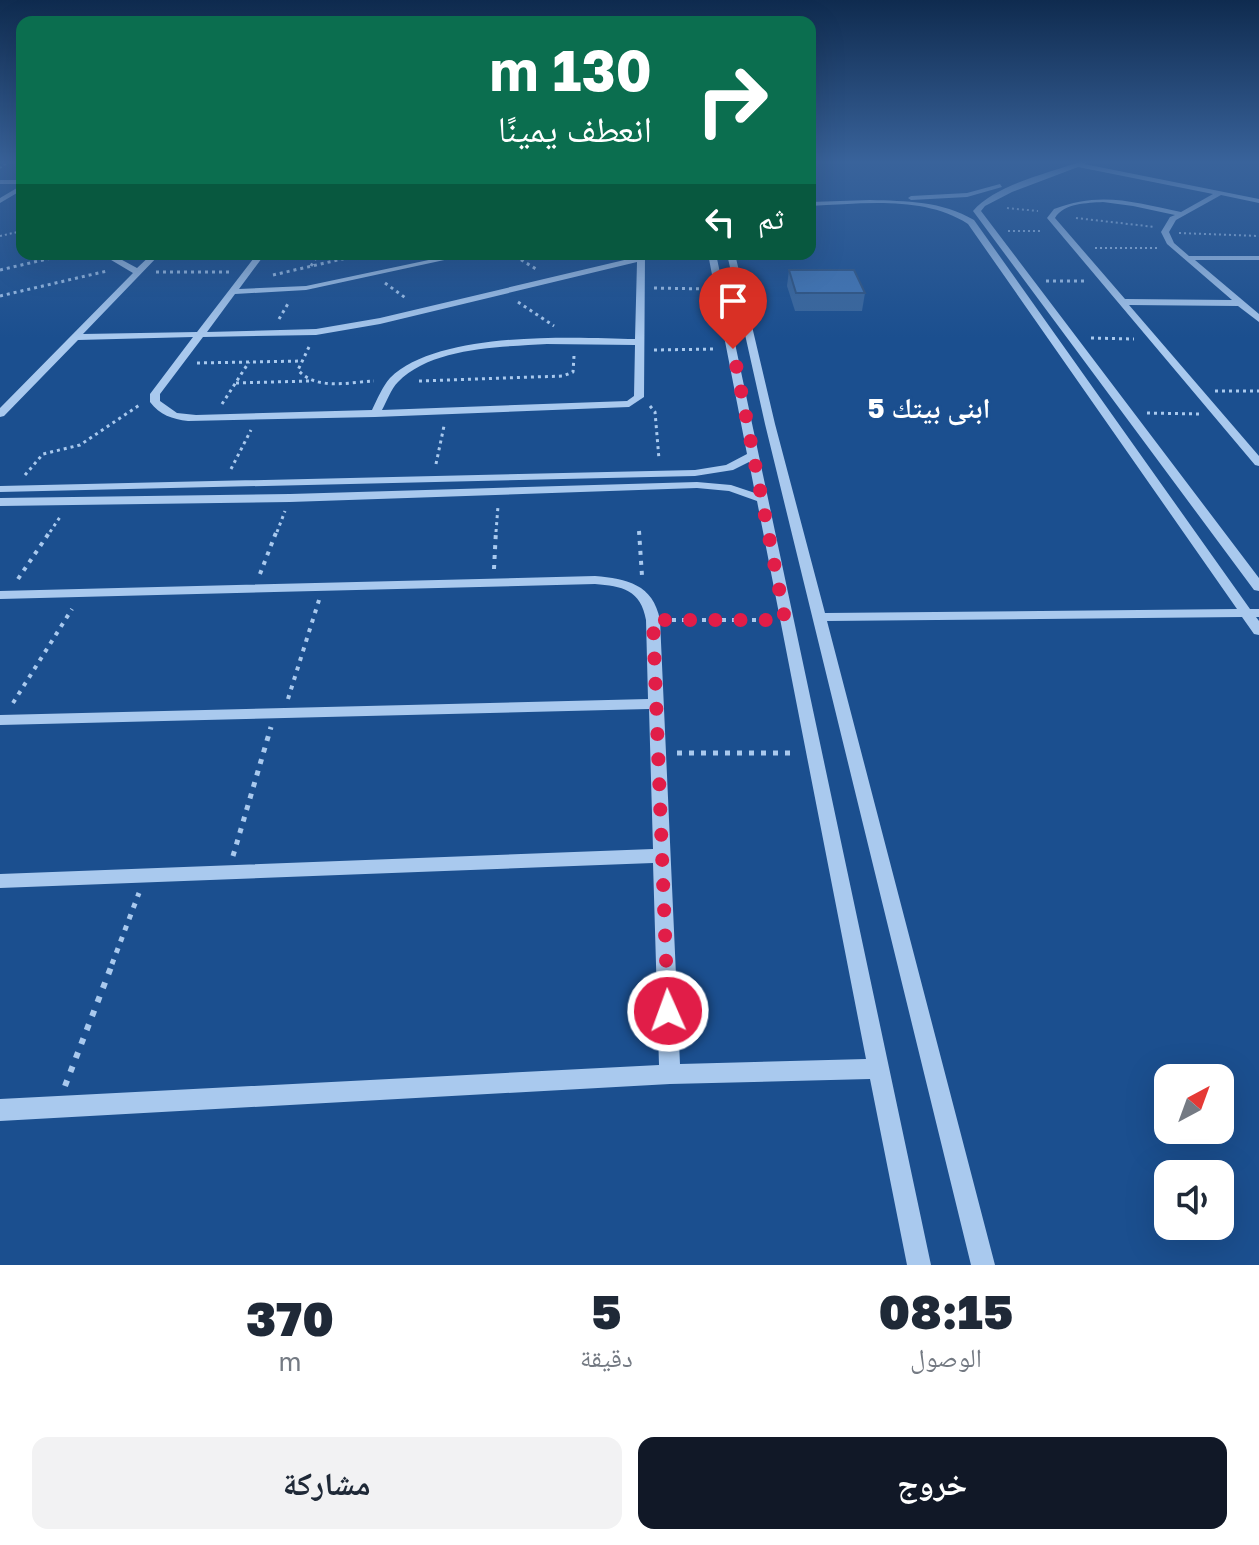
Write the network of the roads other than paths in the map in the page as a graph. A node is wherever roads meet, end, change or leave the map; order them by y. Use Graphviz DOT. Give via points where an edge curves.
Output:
graph roads {
  1 [pos="968,220"];
  2 [pos="984,220"];
  3 [pos="1055,220"];
  4 [pos="1175,220"];
  5 [pos="1187,258"];
  6 [pos="1259,258"];
  7 [pos="116,260"];
  8 [pos="150,260"];
  9 [pos="256,260"];
  10 [pos="439,260"];
  11 [pos="626,260"];
  12 [pos="641,260"];
  13 [pos="713,260"];
  14 [pos="732,260"];
  15 [pos="434,261"];
  16 [pos="138,272"];
  17 [pos="232,292"];
  18 [pos="1122,302"];
  19 [pos="1240,303"];
  20 [pos="1259,319"];
  21 [pos="75,337"];
  22 [pos="199,337"];
  23 [pos="640,346"];
  24 [pos="0,414"];
  25 [pos="375,414"];
  26 [pos="1133,451"];
  27 [pos="1157,451"];
  28 [pos="751,456"];
  29 [pos="1259,463"];
  30 [pos="489,479"];
  31 [pos="696,479"];
  32 [pos="7,489"];
  33 [pos="493,492"];
  34 [pos="289,494"];
  35 [pos="762,499"];
  36 [pos="0,502"];
  37 [pos="1259,587"];
  38 [pos="3,595"];
  39 [pos="1253,613"];
  40 [pos="819,617"];
  41 [pos="1259,631"];
  42 [pos="656,704"];
  43 [pos="1,720"];
  44 [pos="662,856"];
  45 [pos="0,881"];
  46 [pos="877,1069"];
  47 [pos="670,1074"];
  48 [pos="0,1110"];
  49 [pos="919,1265"];
  50 [pos="983,1265"];
  1 -- 26 [label="street"];
  2 -- 27 [label="street"];
  3 -- 18 [label="street"];
  4 -- 5 [label="street" via="1165,230"];
  5 -- 6 [label="street"];
  5 -- 19 [label="street"];
  7 -- 16 [label="street"];
  8 -- 16 [label="street"];
  9 -- 17 [label="street"];
  10 -- 15 [label="street"];
  11 -- 22 [label="street" via="316,332"];
  12 -- 23 [label="street"];
  13 -- 28 [label="street"];
  14 -- 40 [label="street"];
  15 -- 17 [label="street" via="296,290"];
  16 -- 21 [label="street"];
  17 -- 22 [label="street"];
  18 -- 19 [label="street"];
  18 -- 29 [label="street"];
  19 -- 20 [label="street"];
  21 -- 22 [label="street"];
  21 -- 24 [label="street"];
  22 -- 25 [label="street" via="155,394 155,402 172,415 212,419"];
  23 -- 25 [label="street" via="554,339 435,359 392,381"];
  23 -- 25 [label="street" via="639,397 629,404"];
  26 -- 27 [label="street"];
  26 -- 39 [label="street"];
  27 -- 37 [label="street"];
  28 -- 31 [label="street"];
  28 -- 35 [label="street"];
  30 -- 31 [label="street" via="661,474"];
  30 -- 33 [label="street"];
  30 -- 34 [label="street"];
  31 -- 33 [label="street"];
  31 -- 35 [label="street"];
  32 -- 34 [label="street" via="223,486"];
  33 -- 34 [label="street"];
  34 -- 36 [label="street"];
  35 -- 46 [label="street"];
  38 -- 42 [label="street" via="613,581 642,593 652,606"];
  39 -- 40 [label="street"];
  39 -- 41 [label="street"];
  40 -- 50 [label="street"];
  42 -- 43 [label="street"];
  42 -- 44 [label="street"];
  44 -- 45 [label="street"];
  44 -- 47 [label="street"];
  46 -- 47 [label="street"];
  46 -- 49 [label="street"];
  47 -- 48 [label="street"];
}
